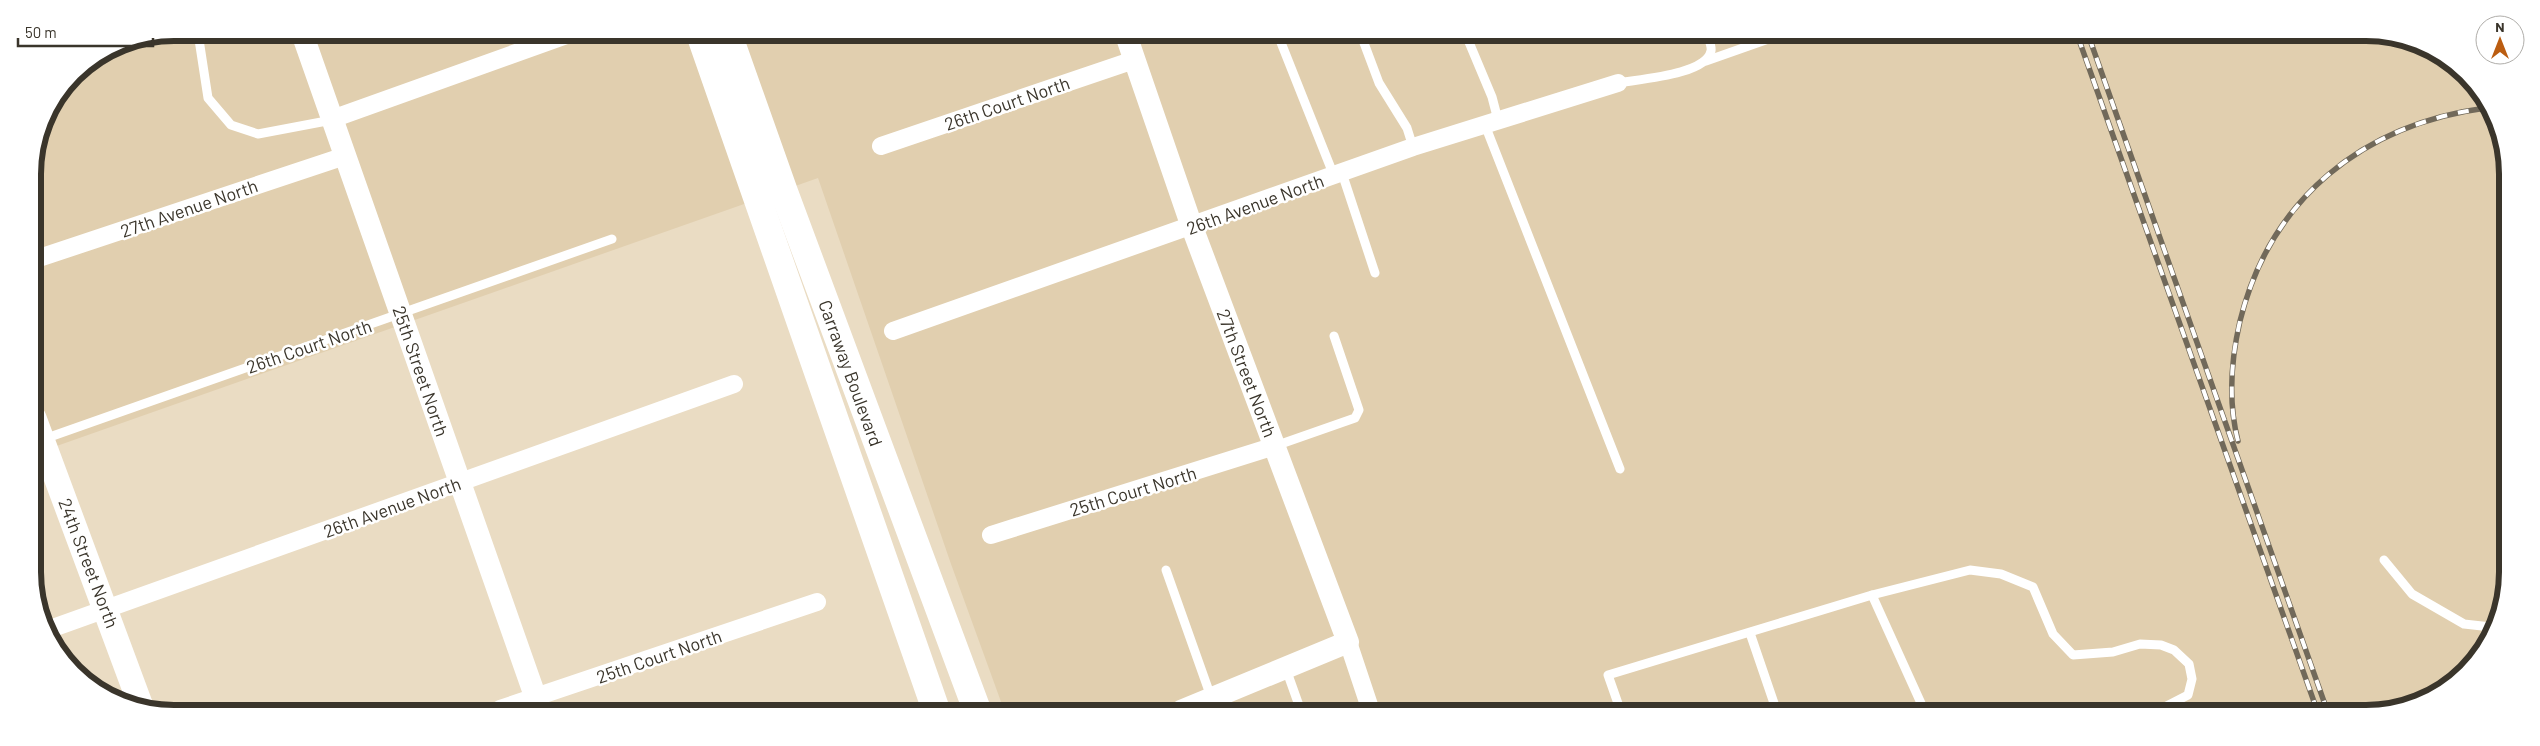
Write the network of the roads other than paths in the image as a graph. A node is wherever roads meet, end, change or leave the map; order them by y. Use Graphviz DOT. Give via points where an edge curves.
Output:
graph roads {
  1 [pos="199,41"];
  2 [pos="305,41"];
  3 [pos="532,41"];
  4 [pos="704,41"];
  5 [pos="729,41"];
  6 [pos="1128,41"];
  7 [pos="1281,41"];
  8 [pos="1363,41"];
  9 [pos="1469,41"];
  10 [pos="1709,41"];
  11 [pos="1762,41"];
  12 [pos="1134,60"];
  13 [pos="1706,61"];
  14 [pos="1618,83"];
  15 [pos="740,107"];
  16 [pos="332,120"];
  17 [pos="1491,122"];
  18 [pos="881,146"];
  19 [pos="1414,147"];
  20 [pos="345,156"];
  21 [pos="1338,174"];
  22 [pos="1192,227"];
  23 [pos="612,239"];
  24 [pos="42,257"];
  25 [pos="1375,273"];
  26 [pos="401,314"];
  27 [pos="893,331"];
  28 [pos="1334,336"];
  29 [pos="734,384"];
  30 [pos="41,433"];
  31 [pos="41,445"];
  32 [pos="1274,446"];
  33 [pos="1620,469"];
  34 [pos="460,483"];
  35 [pos="991,535"];
  36 [pos="2384,560"];
  37 [pos="1166,570"];
  38 [pos="1872,595"];
  39 [pos="817,602"];
  40 [pos="106,609"];
  41 [pos="2487,627"];
  42 [pos="54,628"];
  43 [pos="1750,633"];
  44 [pos="1348,642"];
  45 [pos="1285,668"];
  46 [pos="139,700"];
  47 [pos="538,703"];
  48 [pos="1214,704"];
  49 [pos="1299,704"];
  50 [pos="1369,704"];
  51 [pos="1618,704"];
  52 [pos="1774,704"];
  53 [pos="1921,704"];
  54 [pos="2170,704"];
  55 [pos="934,705"];
  56 [pos="975,705"];
  1 -- 16 [label="lane" via="208,98 231,126 258,134"];
  2 -- 16 [label="street, 25th Street North"];
  3 -- 16 [label="street"];
  4 -- 15 [label="main road, Carraway Boulevard"];
  5 -- 15 [label="main road, Carraway Boulevard"];
  6 -- 12 [label="street, 27th Street North"];
  7 -- 21 [label="lane"];
  8 -- 19 [label="lane" via="1379,83 1407,128"];
  9 -- 17 [label="lane" via="1492,97"];
  10 -- 13 [label="lane" via="1711,50"];
  11 -- 13 [label="lane"];
  12 -- 18 [label="street, 26th Court North"];
  12 -- 22 [label="street, 27th Street North"];
  13 -- 14 [label="lane" via="1688,71"];
  14 -- 17 [label="street, 26th Avenue North"];
  15 -- 55 [label="main road, Carraway Boulevard"];
  15 -- 56 [label="main road, Carraway Boulevard"];
  16 -- 20 [label="street, 25th Street North"];
  17 -- 19 [label="street, 26th Avenue North"];
  17 -- 33 [label="lane"];
  19 -- 21 [label="street, 26th Avenue North"];
  20 -- 24 [label="street, 27th Avenue North"];
  20 -- 26 [label="street, 25th Street North"];
  21 -- 22 [label="street, 26th Avenue North"];
  21 -- 25 [label="lane"];
  22 -- 27 [label="street, 26th Avenue North"];
  22 -- 32 [label="street, 27th Street North"];
  23 -- 26 [label="lane, 26th Court North"];
  26 -- 30 [label="lane, 26th Court North"];
  26 -- 34 [label="street, 25th Street North"];
  28 -- 32 [label="lane" via="1358,410 1355,418"];
  29 -- 34 [label="street, 26th Avenue North"];
  31 -- 40 [label="main road, 24th Street North"];
  32 -- 35 [label="street, 25th Court North"];
  32 -- 44 [label="street, 27th Street North"];
  34 -- 40 [label="street, 26th Avenue North"];
  34 -- 47 [label="street, 25th Street North"];
  36 -- 41 [label="lane" via="2412,594 2464,624"];
  37 -- 48 [label="lane"];
  38 -- 43 [label="lane"];
  38 -- 53 [label="lane"];
  38 -- 54 [label="lane" via="1970,570 2001,574 2033,587 2053,634 2073,656 2113,652 2140,644 2161,645 2174,650 2189,664 2192,679 2188,695"];
  39 -- 47 [label="street, 25th Court North"];
  40 -- 42 [label="street, 26th Avenue North"];
  40 -- 46 [label="main road, 24th Street North"];
  43 -- 51 [label="lane" via="1608,675"];
  43 -- 52 [label="lane"];
  44 -- 45 [label="street"];
  44 -- 50 [label="street, 27th Street North"];
  45 -- 48 [label="street"];
  45 -- 49 [label="lane"];
}
